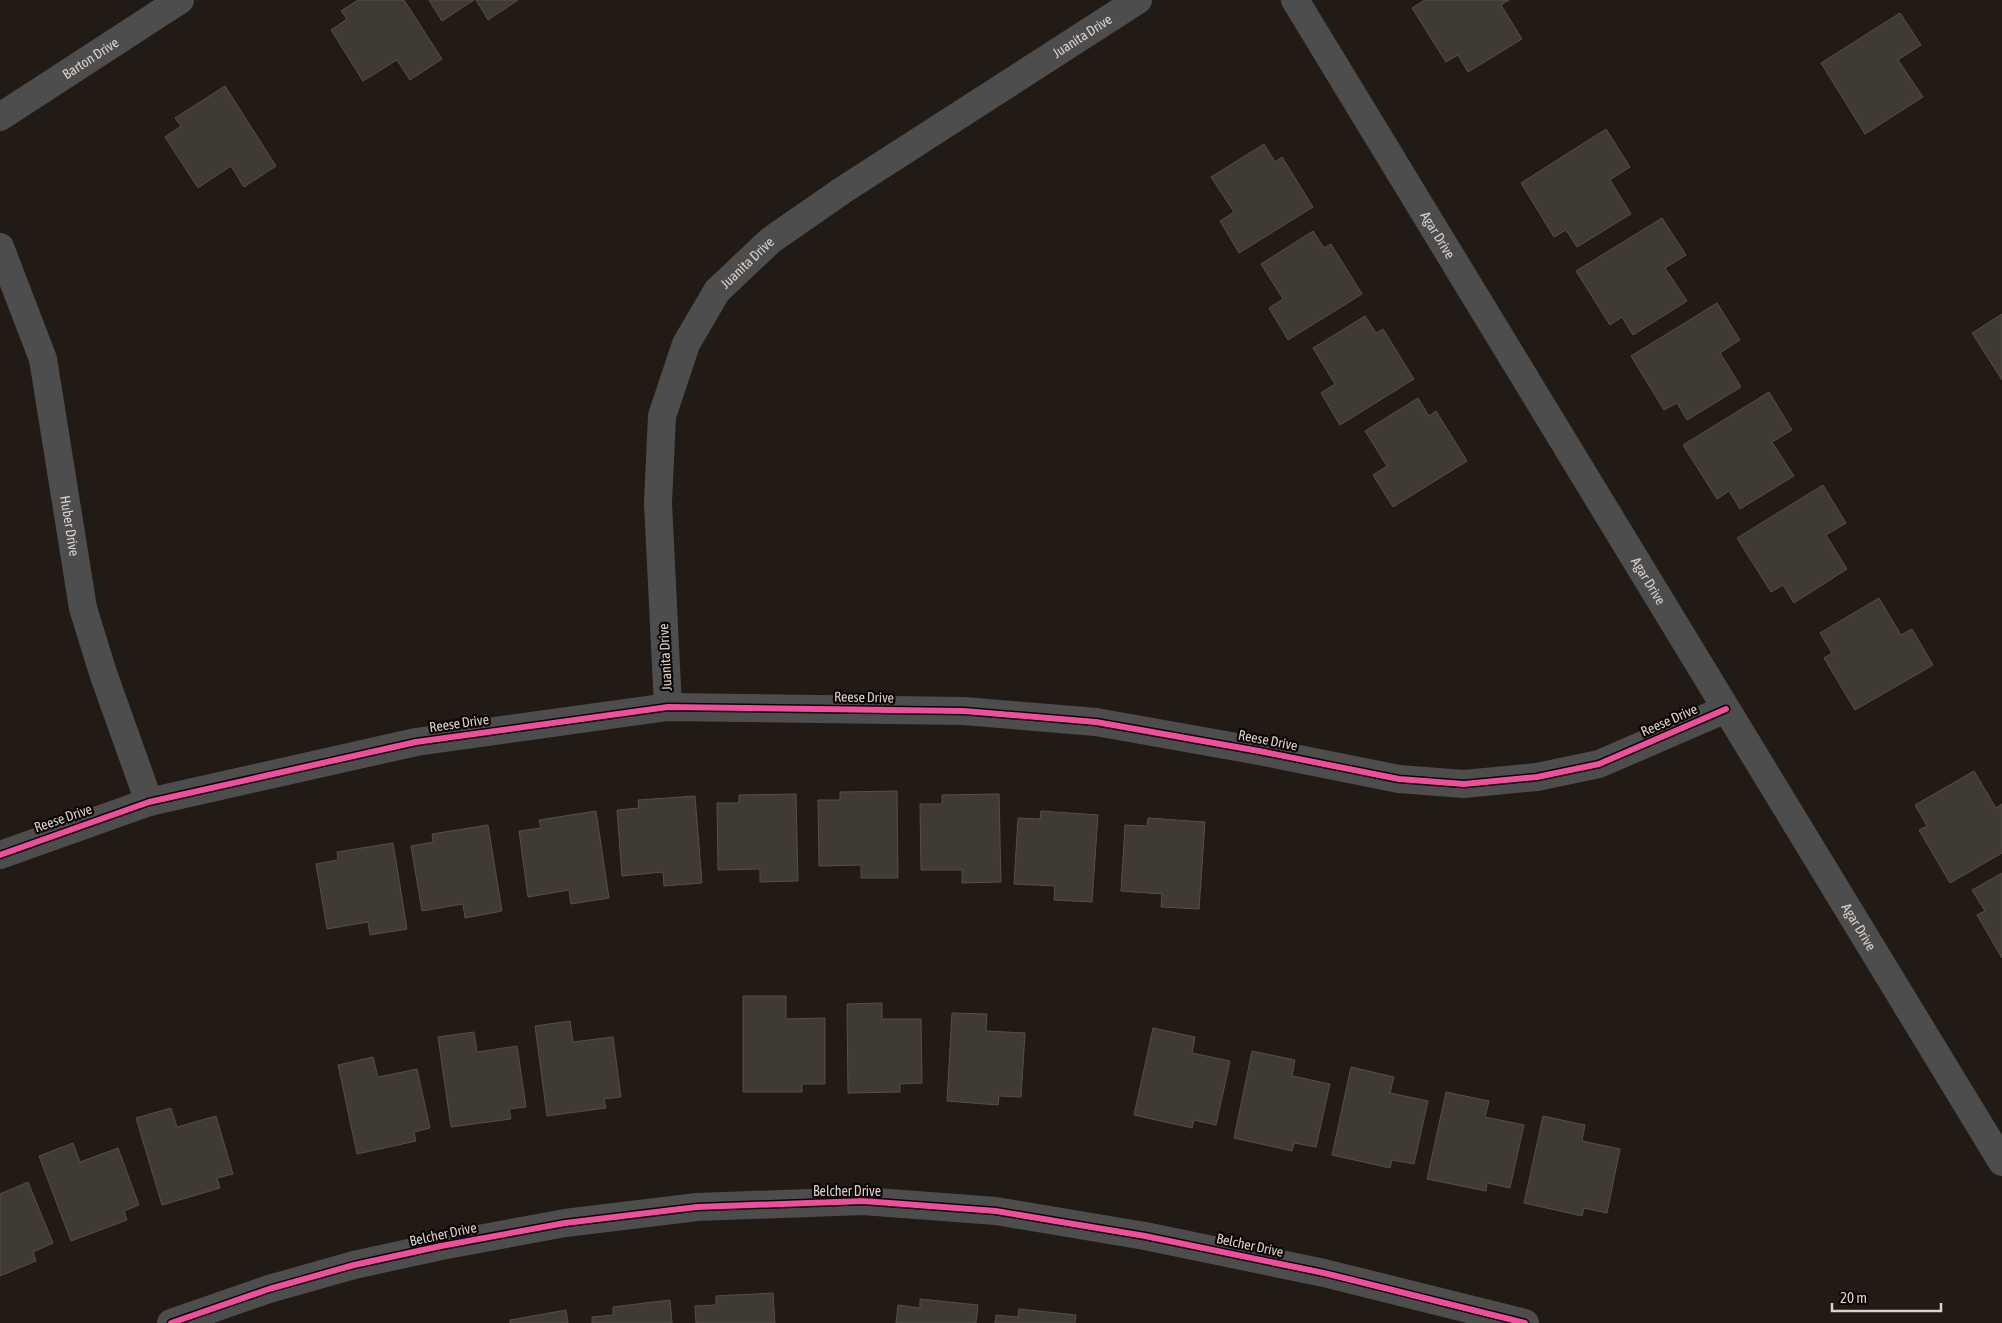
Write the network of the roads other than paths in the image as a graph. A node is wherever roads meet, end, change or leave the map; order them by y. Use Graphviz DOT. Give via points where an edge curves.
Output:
graph roads {
  1 [pos="180,0"];
  2 [pos="1138,0"];
  3 [pos="1295,0"];
  4 [pos="0,117"];
  5 [pos="0,247"];
  6 [pos="668,708"];
  7 [pos="1726,709"];
  8 [pos="149,802"];
  9 [pos="0,855"];
  10 [pos="2002,1162"];
  11 [pos="171,1323"];
  12 [pos="1525,1323"];
  1 -- 4 [label="street, Barton Drive"];
  2 -- 6 [label="street, Juanita Drive" via="835,195 771,240 716,291 686,344 662,416 658,503"];
  3 -- 7 [label="street, Agar Drive"];
  5 -- 8 [label="street, Huber Drive" via="43,359 83,608"];
  6 -- 7 [label="street, Reese Drive" via="964,711 1096,722 1399,779 1464,784 1537,777 1600,764"];
  6 -- 8 [label="street, Reese Drive" via="416,742"];
  7 -- 10 [label="street, Agar Drive"];
  8 -- 9 [label="street, Reese Drive"];
  11 -- 12 [label="street, Belcher Drive" via="269,1289 354,1266 565,1223 697,1207 863,1201 996,1211 1145,1236 1324,1272"];
}
